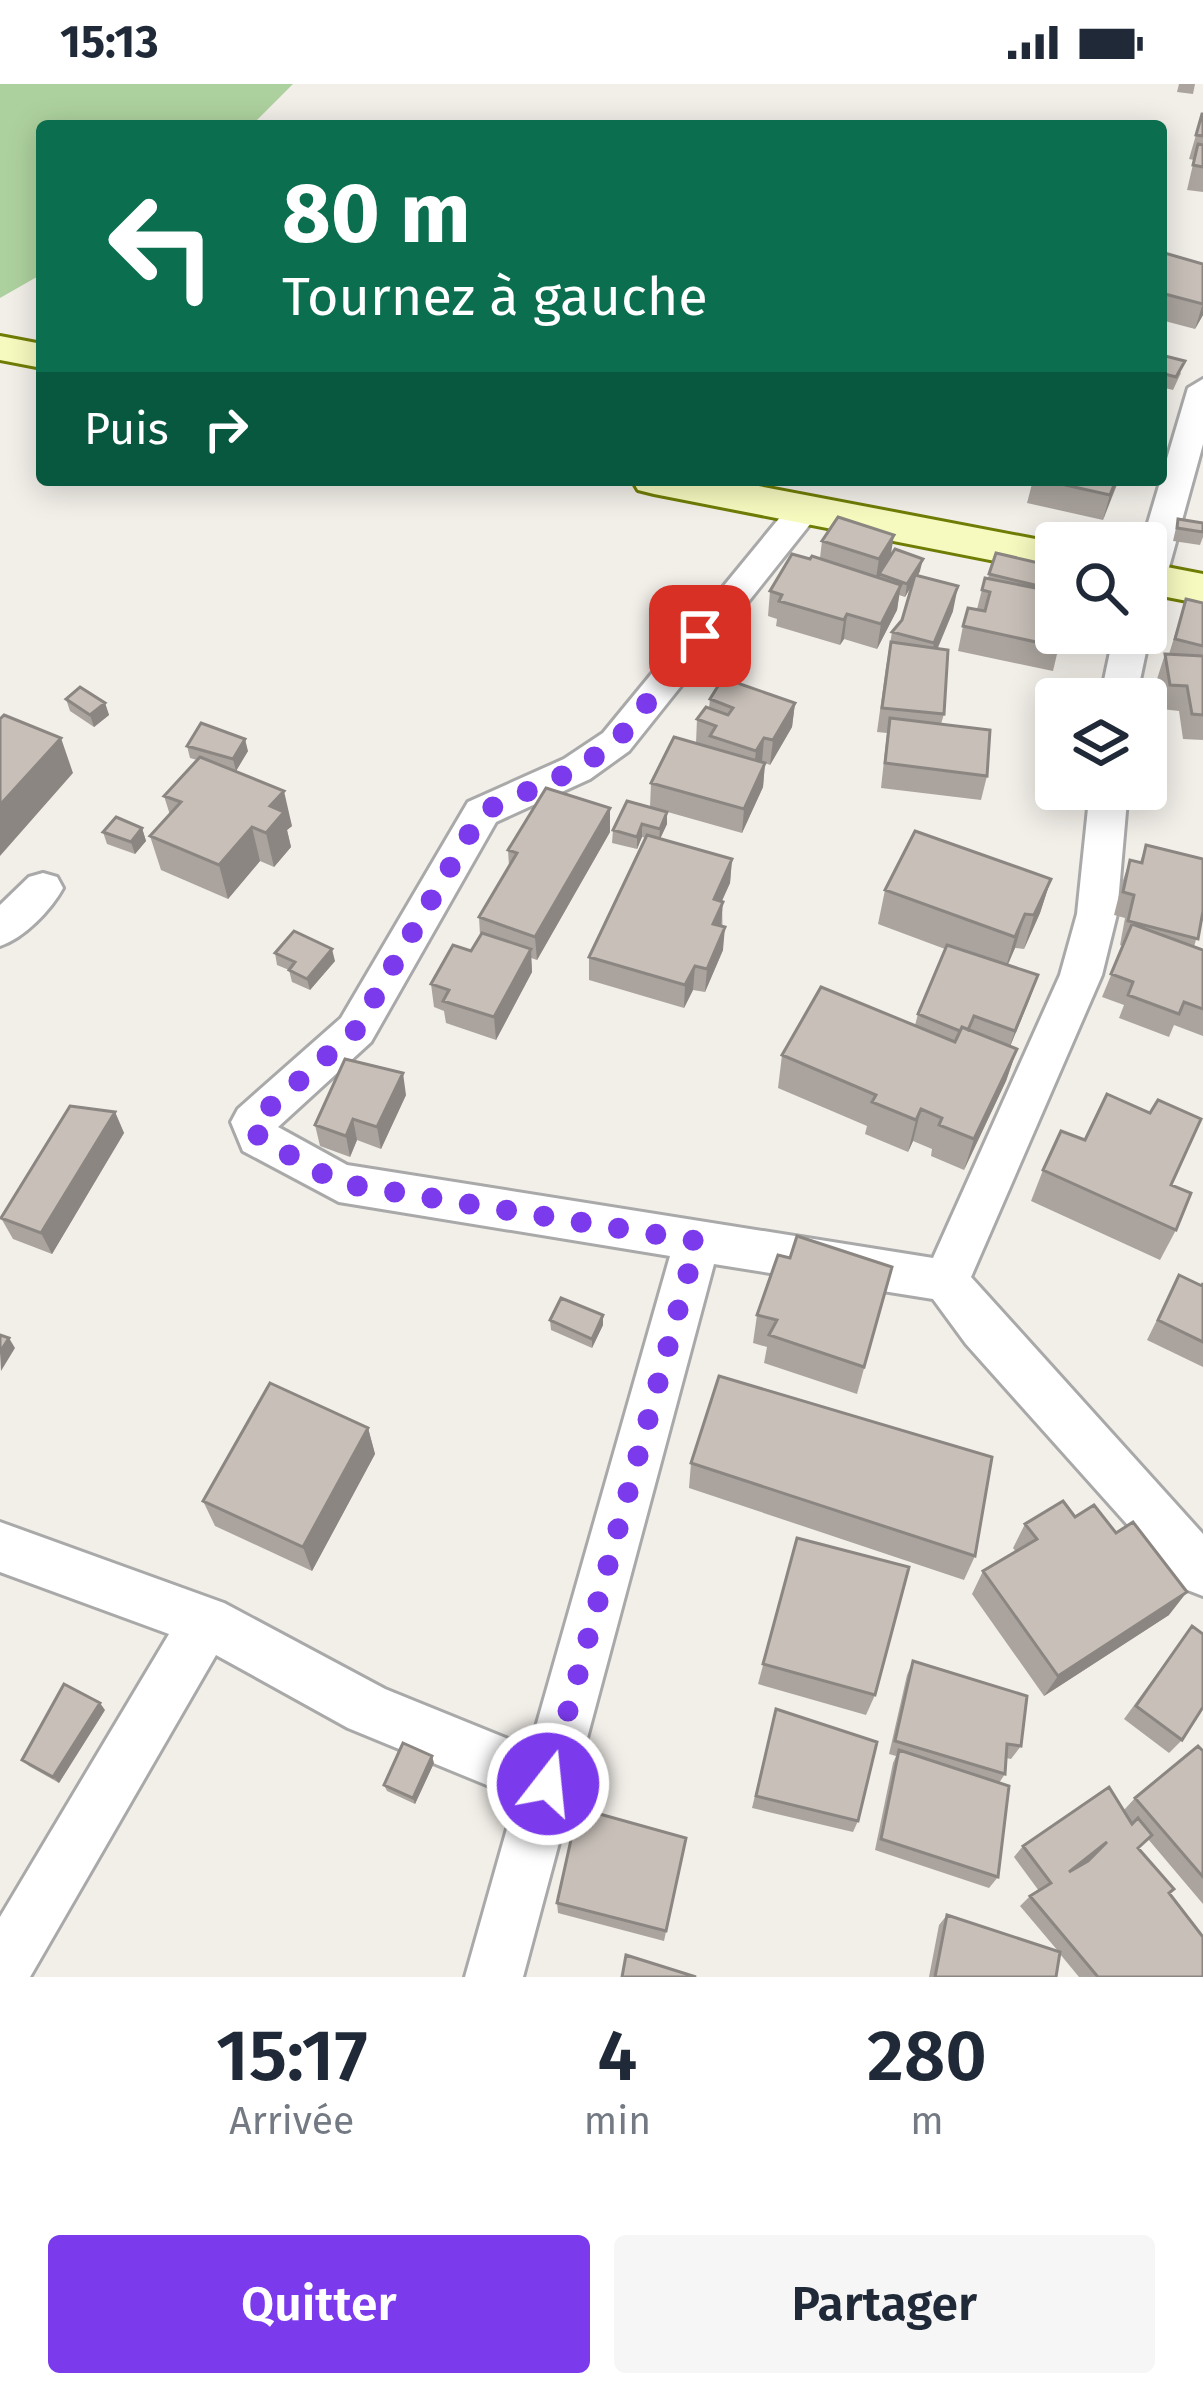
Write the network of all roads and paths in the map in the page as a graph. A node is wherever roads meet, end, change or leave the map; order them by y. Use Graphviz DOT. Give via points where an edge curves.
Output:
graph roads {
  1 [pos="0,348"];
  2 [pos="36,355"];
  3 [pos="1203,388"];
  4 [pos="683,486"];
  5 [pos="803,511"];
  6 [pos="1164,522"];
  7 [pos="1035,555"];
  8 [pos="1167,584"];
  9 [pos="1203,589"];
  10 [pos="1107,810"];
  11 [pos="44,888"];
  12 [pos="0,929"];
  13 [pos="697,1241"];
  14 [pos="946,1281"];
  15 [pos="0,1546"];
  16 [pos="1203,1571"];
  17 [pos="206,1621"];
  18 [pos="548,1784"];
  19 [pos="0,1972"];
  20 [pos="494,1977"];
  1 -- 2 [label="main road"];
  3 -- 6 [label="street"];
  4 -- 5 [label="main road"];
  5 -- 7 [label="main road"];
  5 -- 13 [label="street" via="616,742 482,812 356,1030 253,1122 259,1138 339,1183"];
  8 -- 9 [label="main road"];
  10 -- 14 [label="street" via="1097,914 1081,975"];
  11 -- 12 [label="street"];
  13 -- 14 [label="street"];
  13 -- 18 [label="street"];
  14 -- 16 [label="street"];
  15 -- 17 [label="street"];
  17 -- 18 [label="street" via="367,1709"];
  17 -- 19 [label="street"];
  18 -- 20 [label="street"];
}
